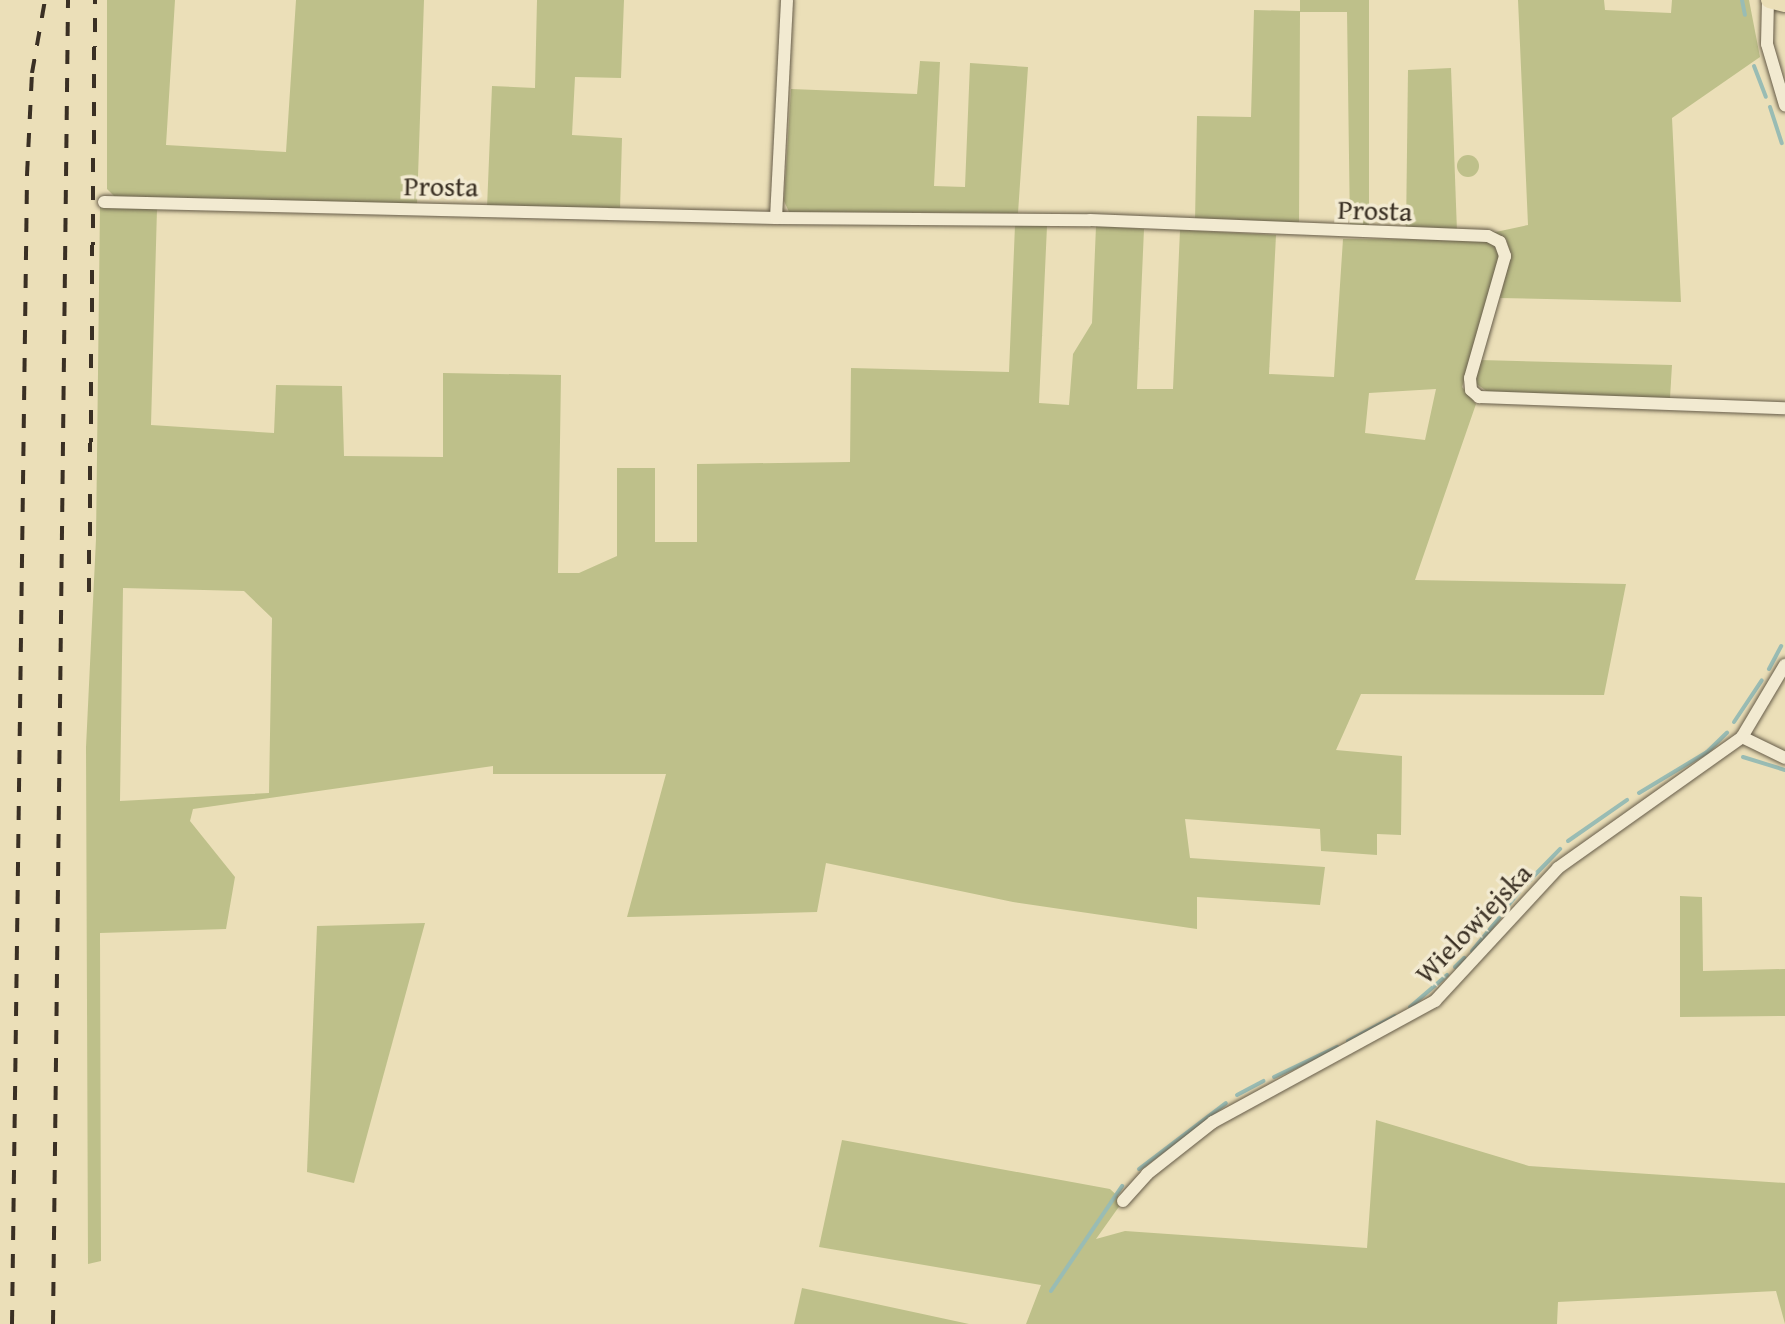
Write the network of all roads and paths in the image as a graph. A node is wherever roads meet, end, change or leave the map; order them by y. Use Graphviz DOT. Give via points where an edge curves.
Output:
graph roads {
  1 [pos="787,0"];
  2 [pos="1769,0"];
  3 [pos="1785,4"];
  4 [pos="1785,105"];
  5 [pos="104,202"];
  6 [pos="776,218"];
  7 [pos="1785,408"];
  8 [pos="1785,665"];
  9 [pos="1742,737"];
  10 [pos="1785,758"];
  11 [pos="1123,1201"];
  1 -- 6 [label="street"];
  2 -- 3 [label="main road"];
  2 -- 4 [label="street" via="1767,44"];
  5 -- 6 [label="street, Prosta"];
  6 -- 7 [label="street, Prosta" via="1074,219 1488,236 1500,242 1505,256 1470,378 1471,390 1479,397"];
  8 -- 9 [label="street, Wielowiejska"];
  9 -- 10 [label="street"];
  9 -- 11 [label="street, Wielowiejska" via="1558,868 1435,1001 1213,1122 1147,1174"];
}
